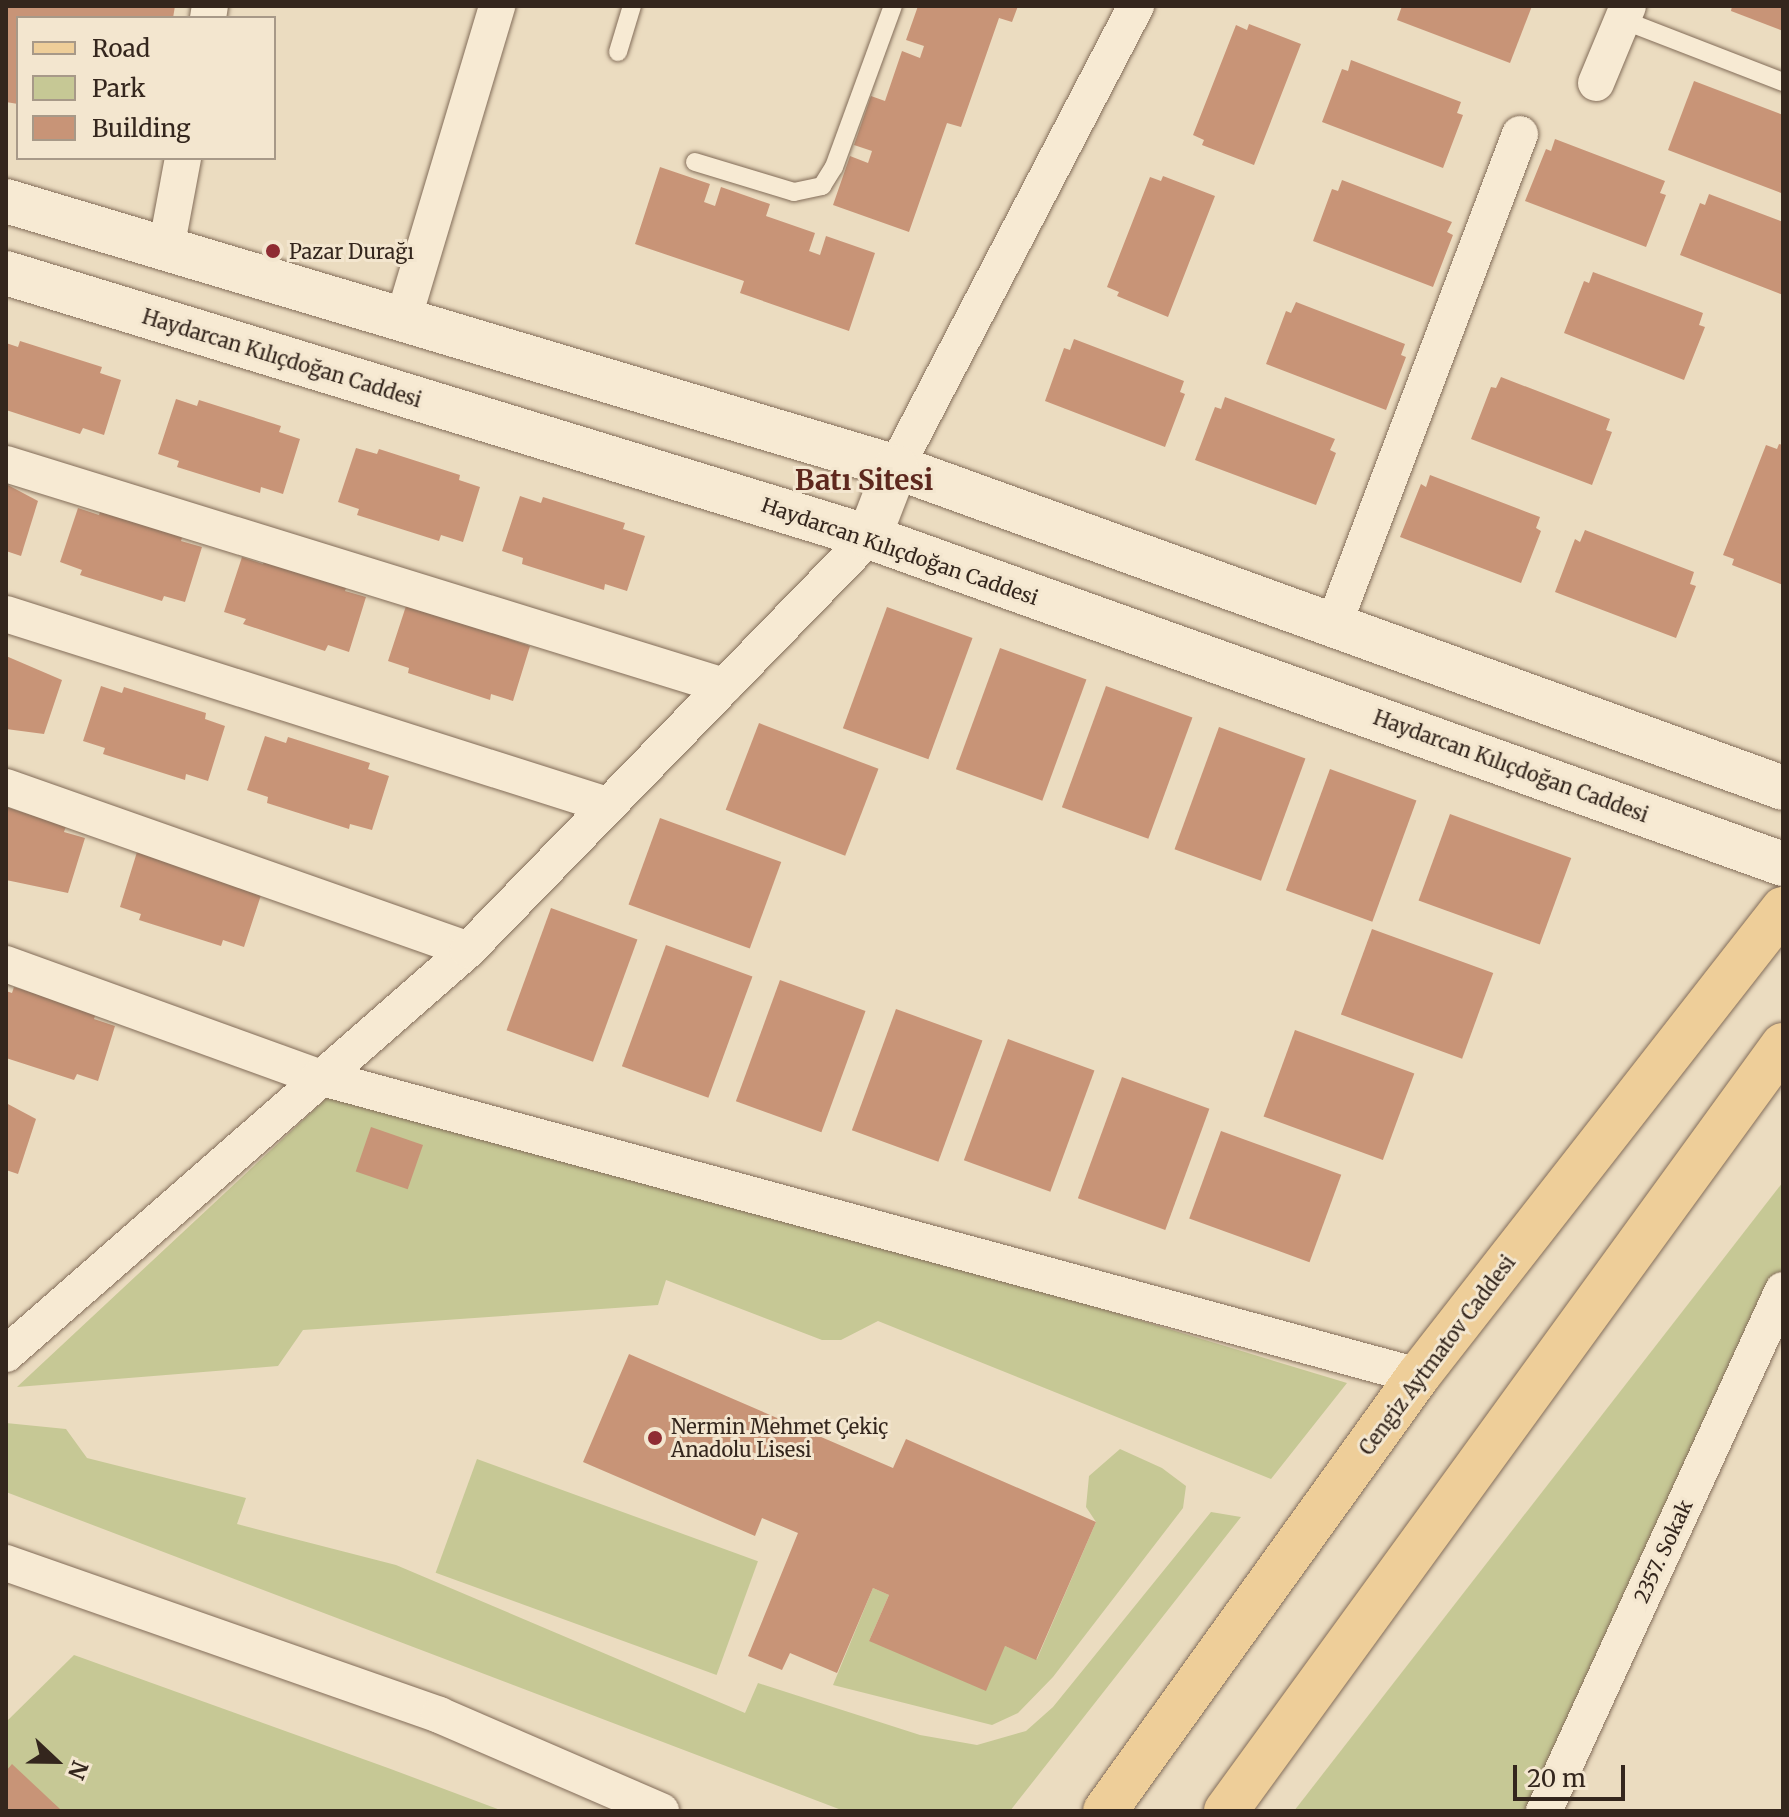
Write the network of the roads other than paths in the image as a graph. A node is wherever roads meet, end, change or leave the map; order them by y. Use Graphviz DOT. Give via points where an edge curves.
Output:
graph roads {
  1 [pos="497,6"];
  2 [pos="632,6"];
  3 [pos="893,6"];
  4 [pos="1136,6"];
  5 [pos="1625,13"];
  6 [pos="618,52"];
  7 [pos="1783,82"];
  8 [pos="1596,83"];
  9 [pos="1520,134"];
  10 [pos="183,160"];
  11 [pos="695,162"];
  12 [pos="6,201"];
  13 [pos="166,249"];
  14 [pos="6,273"];
  15 [pos="403,320"];
  16 [pos="6,464"];
  17 [pos="896,467"];
  18 [pos="869,537"];
  19 [pos="6,614"];
  20 [pos="1334,624"];
  21 [pos="724,686"];
  22 [pos="6,787"];
  23 [pos="1783,788"];
  24 [pos="607,805"];
  25 [pos="1783,864"];
  26 [pos="1783,909"];
  27 [pos="468,950"];
  28 [pos="6,964"];
  29 [pos="1783,1045"];
  30 [pos="319,1077"];
  31 [pos="1783,1290"];
  32 [pos="6,1354"];
  33 [pos="1418,1376"];
  34 [pos="6,1563"];
  35 [pos="661,1811"];
  36 [pos="1105,1811"];
  37 [pos="1226,1811"];
  38 [pos="1544,1811"];
  1 -- 15 [label="street"];
  2 -- 6 [label="lane"];
  3 -- 11 [label="lane" via="834,167 822,186 794,192"];
  4 -- 17 [label="street"];
  5 -- 7 [label="lane"];
  5 -- 8 [label="street"];
  9 -- 20 [label="street"];
  10 -- 13 [label="street"];
  12 -- 13 [label="main road"];
  13 -- 15 [label="main road"];
  14 -- 18 [label="main road, Haydarcan Kılıçdoğan Caddesi"];
  15 -- 17 [label="main road"];
  16 -- 21 [label="street"];
  17 -- 18 [label="main road"];
  17 -- 20 [label="main road"];
  18 -- 21 [label="street"];
  18 -- 25 [label="main road, Haydarcan Kılıçdoğan Caddesi"];
  19 -- 24 [label="street"];
  20 -- 23 [label="main road"];
  21 -- 24 [label="street"];
  22 -- 27 [label="street"];
  24 -- 27 [label="street"];
  26 -- 33 [label="main road, Cengiz Aytmatov Caddesi"];
  27 -- 30 [label="street"];
  28 -- 30 [label="street"];
  29 -- 37 [label="main road"];
  30 -- 32 [label="street"];
  30 -- 33 [label="street"];
  31 -- 38 [label="street, 2357. Sokak"];
  33 -- 36 [label="main road, Cengiz Aytmatov Caddesi"];
  34 -- 35 [label="street" via="439,1715"];
}
